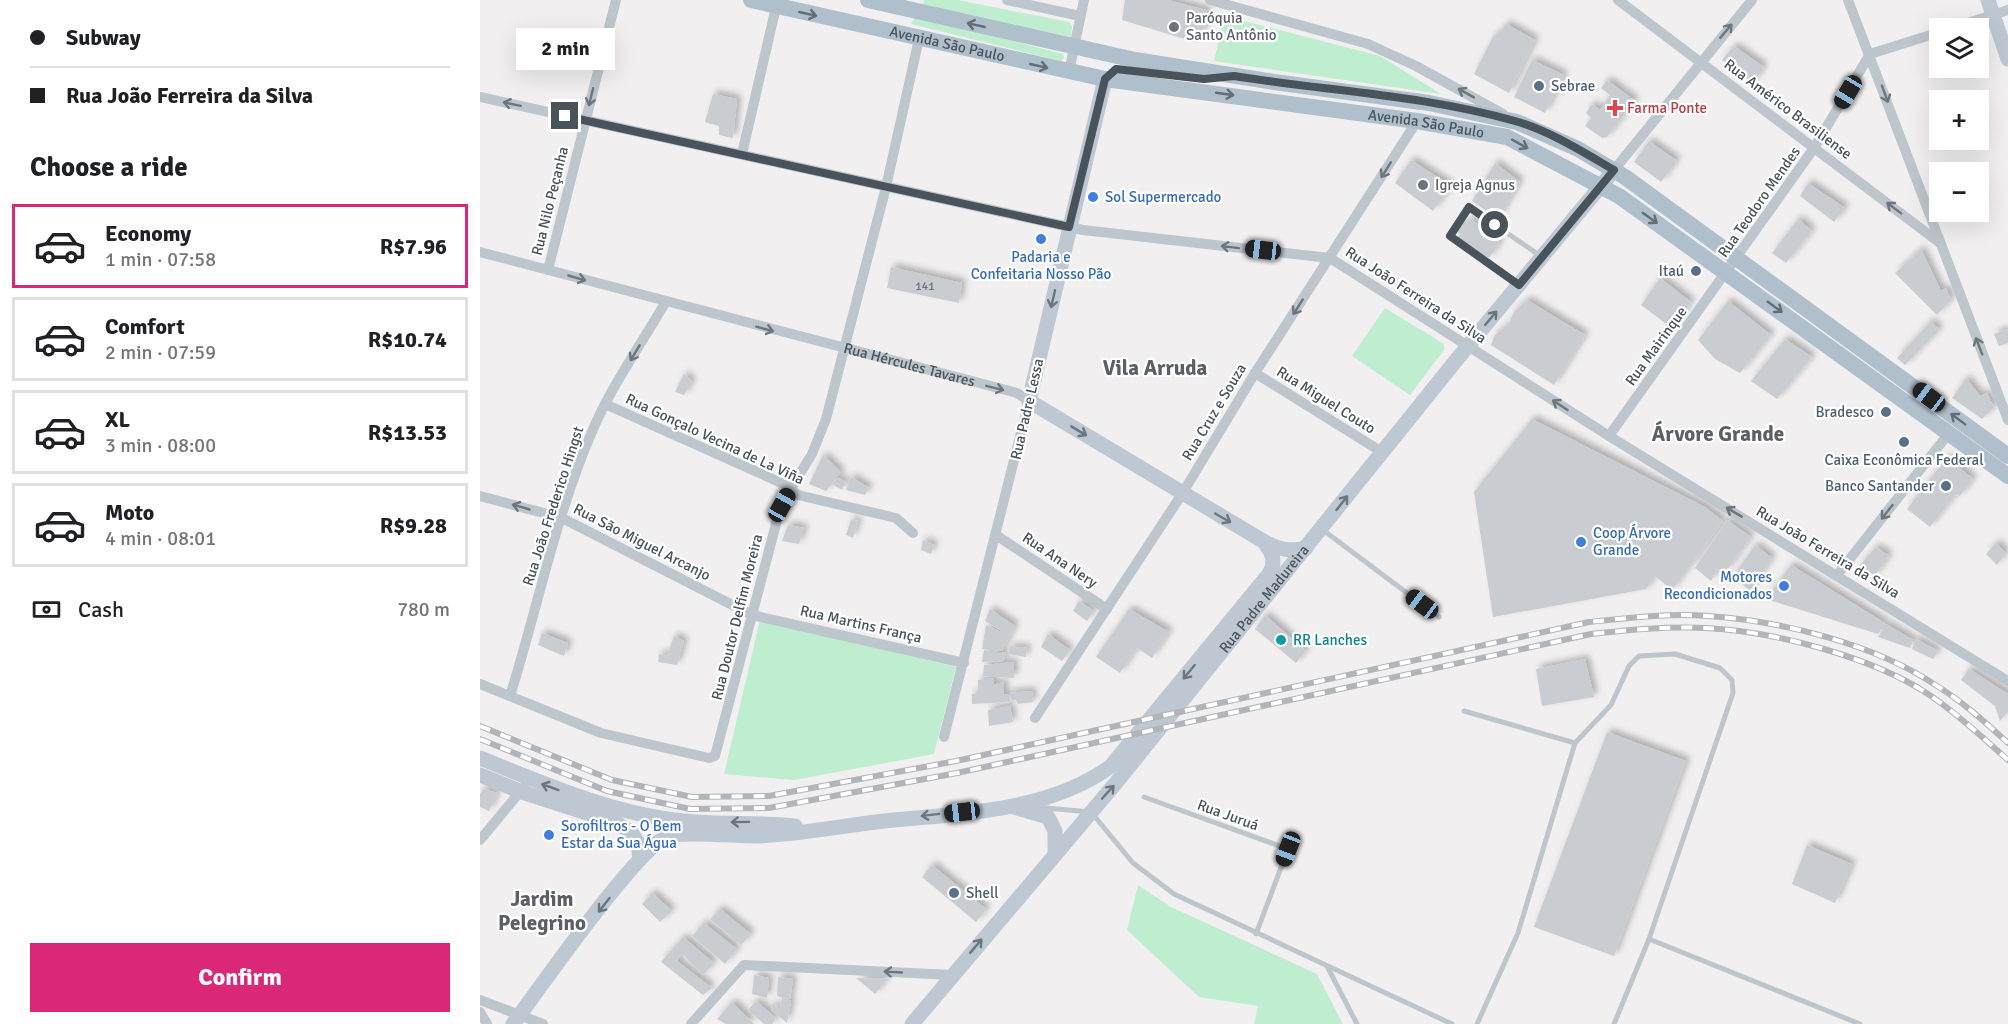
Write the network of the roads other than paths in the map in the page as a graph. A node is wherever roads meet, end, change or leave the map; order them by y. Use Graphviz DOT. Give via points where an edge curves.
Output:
graph roads {
  1 [pos="616,0"];
  2 [pos="751,0"];
  3 [pos="868,0"];
  4 [pos="1007,0"];
  5 [pos="1084,0"];
  6 [pos="1210,0"];
  7 [pos="1618,0"];
  8 [pos="1752,0"];
  9 [pos="1848,0"];
  10 [pos="1988,0"];
  11 [pos="776,7"];
  12 [pos="2001,13"];
  13 [pos="1080,16"];
  14 [pos="1985,18"];
  15 [pos="1929,35"];
  16 [pos="919,39"];
  17 [pos="1073,48"];
  18 [pos="1870,54"];
  19 [pos="2008,59"];
  20 [pos="1701,62"];
  21 [pos="1069,72"];
  22 [pos="1234,76"];
  23 [pos="1105,79"];
  24 [pos="480,97"];
  25 [pos="586,120"];
  26 [pos="1417,121"];
  27 [pos="1517,122"];
  28 [pos="1814,148"];
  29 [pos="742,154"];
  30 [pos="1614,170"];
  31 [pos="1602,186"];
  32 [pos="886,187"];
  33 [pos="1069,227"];
  34 [pos="1940,244"];
  35 [pos="480,252"];
  36 [pos="1330,258"];
  37 [pos="1543,258"];
  38 [pos="1737,258"];
  39 [pos="548,270"];
  40 [pos="1727,273"];
  41 [pos="1519,285"];
  42 [pos="665,303"];
  43 [pos="1468,346"];
  44 [pos="845,350"];
  45 [pos="1255,373"];
  46 [pos="1029,400"];
  47 [pos="605,404"];
  48 [pos="2008,420"];
  49 [pos="1949,433"];
  50 [pos="1609,436"];
  51 [pos="1382,452"];
  52 [pos="2007,454"];
  53 [pos="2008,476"];
  54 [pos="790,490"];
  55 [pos="1182,494"];
  56 [pos="480,496"];
  57 [pos="562,519"];
  58 [pos="1321,530"];
  59 [pos="913,533"];
  60 [pos="996,535"];
  61 [pos="1263,541"];
  62 [pos="1306,548"];
  63 [pos="1838,574"];
  64 [pos="1107,609"];
  65 [pos="752,615"];
  66 [pos="1439,617"];
  67 [pos="964,663"];
  68 [pos="2008,681"];
  69 [pos="480,684"];
  70 [pos="510,696"];
  71 [pos="1464,711"];
  72 [pos="1035,718"];
  73 [pos="944,737"];
  74 [pos="1575,743"];
  75 [pos="480,758"];
  76 [pos="480,775"];
  77 [pos="525,785"];
  78 [pos="1144,797"];
  79 [pos="1009,806"];
  80 [pos="1091,812"];
  81 [pos="819,829"];
  82 [pos="480,840"];
  83 [pos="1056,851"];
  84 [pos="640,858"];
  85 [pos="1256,934"];
  86 [pos="1649,939"];
  87 [pos="1327,966"];
  88 [pos="952,975"];
  89 [pos="480,999"];
  90 [pos="480,1012"];
  91 [pos="516,1019"];
  92 [pos="487,1024"];
  93 [pos="543,1024"];
  94 [pos="691,1024"];
  95 [pos="912,1024"];
  96 [pos="1357,1024"];
  97 [pos="1452,1024"];
  98 [pos="1477,1024"];
  99 [pos="1614,1024"];
  100 [pos="1860,1024"];
  1 -- 25 [label="street, Rua Nilo Peçanha, one-way"];
  2 -- 11 [label="main road, Avenida São Paulo"];
  17 -- 3 [label="main road, Avenida São Paulo, one-way"];
  4 -- 13 [label="street"];
  5 -- 13 [label="street"];
  27 -- 6 [label="street, one-way" via="1368,44"];
  7 -- 20 [label="street, Rua Américo Brasiliense"];
  20 -- 8 [label="street, one-way"];
  9 -- 18 [label="street"];
  10 -- 12 [label="main road"];
  11 -- 16 [label="main road, Avenida São Paulo, one-way"];
  11 -- 29 [label="street"];
  12 -- 14 [label="street"];
  12 -- 19 [label="main road"];
  13 -- 17 [label="street"];
  15 -- 18 [label="street"];
  16 -- 21 [label="main road, Avenida São Paulo, one-way"];
  16 -- 32 [label="street, Rua Doutor Delfim Moreira"];
  17 -- 21 [label="street"];
  17 -- 22 [label="main road, Avenida São Paulo"];
  18 -- 28 [label="street, Rua Teodoro Mendes"];
  18 -- 34 [label="street, one-way"];
  20 -- 28 [label="street, Rua Américo Brasiliense"];
  20 -- 30 [label="street"];
  21 -- 23 [label="main road, Avenida São Paulo"];
  22 -- 23 [label="main road" via="1204,79 1116,69"];
  22 -- 27 [label="main road, Avenida São Paulo" via="1429,103"];
  23 -- 26 [label="main road, Avenida São Paulo, one-way"];
  23 -- 33 [label="main road, Rua Padre Lessa"];
  25 -- 24 [label="street, Rua João Ferreira da Silva, one-way"];
  25 -- 29 [label="street, Rua João Ferreira da Silva"];
  25 -- 39 [label="street, Rua Nilo Peçanha"];
  26 -- 31 [label="main road, Avenida São Paulo, one-way" via="1507,137"];
  26 -- 36 [label="street, Rua Cruz e Souza, one-way"];
  27 -- 30 [label="main road, Avenida São Paulo"];
  34 -- 28 [label="street, Rua Américo Brasiliense, one-way"];
  28 -- 38 [label="street, Rua Teodoro Mendes"];
  29 -- 32 [label="street, Rua João Ferreira da Silva"];
  30 -- 31 [label="main road, Rua Padre Madureira"];
  30 -- 38 [label="main road, Avenida São Paulo"];
  31 -- 37 [label="main road, Rua Padre Madureira"];
  31 -- 40 [label="main road, Avenida São Paulo, one-way"];
  32 -- 33 [label="street, Rua João Ferreira da Silva"];
  32 -- 44 [label="street, Rua Doutor Delfim Moreira"];
  36 -- 33 [label="street, Rua João Ferreira da Silva, one-way"];
  33 -- 46 [label="main road, Rua Padre Lessa, one-way"];
  48 -- 34 [label="street, one-way"];
  35 -- 39 [label="street, Rua Hércules Tavares"];
  36 -- 43 [label="street, Rua João Ferreira da Silva"];
  36 -- 45 [label="street, Rua Cruz e Souza, one-way"];
  37 -- 41 [label="main road, Rua Padre Madureira"];
  37 -- 41 [label="lane" via="1469,207 1450,236"];
  38 -- 40 [label="street, Rua Teodoro Mendes"];
  52 -- 38 [label="main road, Avenida São Paulo, one-way"];
  39 -- 42 [label="street, Rua Hércules Tavares, one-way"];
  40 -- 49 [label="main road, Avenida São Paulo, one-way"];
  40 -- 50 [label="street, Rua Mairinque"];
  43 -- 41 [label="main road, Rua Padre Madureira, one-way"];
  42 -- 44 [label="street, Rua Hércules Tavares, one-way"];
  42 -- 47 [label="street, Rua João Frederico Hingst, one-way"];
  50 -- 43 [label="street, Rua João Ferreira da Silva, one-way"];
  43 -- 51 [label="main road, Rua Padre Madureira"];
  44 -- 46 [label="street, Rua Hércules Tavares, one-way" via="1017,393"];
  44 -- 54 [label="street, Rua Doutor Delfim Moreira" via="826,419 812,454"];
  45 -- 51 [label="street, Rua Miguel Couto"];
  45 -- 55 [label="street, Rua Cruz e Souza"];
  46 -- 55 [label="main road, Rua Hércules Tavares, one-way"];
  46 -- 60 [label="street, Rua Padre Lessa"];
  47 -- 54 [label="street, Rua Gonçalo Vecina de La Viña"];
  47 -- 57 [label="street, Rua João Frederico Hingst" via="590,435"];
  49 -- 53 [label="main road, Avenida São Paulo"];
  49 -- 63 [label="street, one-way"];
  63 -- 50 [label="street, Rua João Ferreira da Silva, one-way"];
  58 -- 51 [label="main road, Rua Padre Madureira, one-way"];
  54 -- 59 [label="street, Rua Gonçalo Vecina de La Viña" via="896,518"];
  54 -- 65 [label="street, Rua Doutor Delfim Moreira" via="775,527"];
  55 -- 61 [label="main road, Rua Hércules Tavares, one-way"];
  55 -- 64 [label="street, Rua Cruz e Souza"];
  57 -- 56 [label="street, Rua São Miguel Arcanjo, one-way"];
  57 -- 65 [label="street, Rua São Miguel Arcanjo"];
  57 -- 70 [label="street, Rua João Frederico Hingst"];
  58 -- 62 [label="main road, Rua Padre Madureira"];
  58 -- 66 [label="lane"];
  60 -- 64 [label="street, Rua Ana Nery"];
  60 -- 67 [label="street, Rua Padre Lessa"];
  61 -- 62 [label="main road, Rua Hércules Tavares" via="1279,549"];
  61 -- 79 [label="main road, Rua Padre Madureira, one-way" via="1272,552 1273,567 1269,574 1112,766 1089,783 1056,796"];
  80 -- 62 [label="main road, Rua Padre Madureira, one-way"];
  63 -- 68 [label="street, Rua João Ferreira da Silva"];
  64 -- 72 [label="street, Rua Cruz e Souza"];
  65 -- 67 [label="street, Rua Martins França"];
  65 -- 70 [label="street, Rua Doutor Delfim Moreira" via="715,756 709,758 602,733"];
  67 -- 73 [label="street, Rua Padre Lessa"];
  69 -- 70 [label="street"];
  71 -- 74 [label="lane"];
  74 -- 86 [label="lane" via="1611,705 1629,666 1639,656 1675,654 1720,668 1732,680 1733,693"];
  74 -- 98 [label="lane" via="1518,933"];
  75 -- 77 [label="main road"];
  76 -- 77 [label="main road"];
  81 -- 77 [label="main road, one-way" via="759,822 686,822 623,811"];
  77 -- 82 [label="street"];
  77 -- 84 [label="main road" via="615,822 632,833"];
  78 -- 85 [label="lane, Rua Juruá" via="1288,849"];
  79 -- 80 [label="lane"];
  79 -- 81 [label="main road, Rua Padre Madureira, one-way"];
  79 -- 83 [label="main road" via="1048,817 1055,831"];
  80 -- 83 [label="main road, Rua Padre Madureira"];
  80 -- 85 [label="lane" via="1133,863 1174,894"];
  81 -- 84 [label="main road" via="755,836 669,836"];
  88 -- 83 [label="main road, Rua Padre Madureira, one-way"];
  84 -- 91 [label="main road, one-way"];
  85 -- 87 [label="lane"];
  86 -- 99 [label="lane"];
  86 -- 100 [label="lane"];
  87 -- 96 [label="lane"];
  87 -- 97 [label="lane"];
  88 -- 94 [label="street, one-way" via="744,965"];
  88 -- 95 [label="main road, Rua Padre Madureira"];
  89 -- 91 [label="street"];
  90 -- 92 [label="street"];
  91 -- 93 [label="street"];
}
